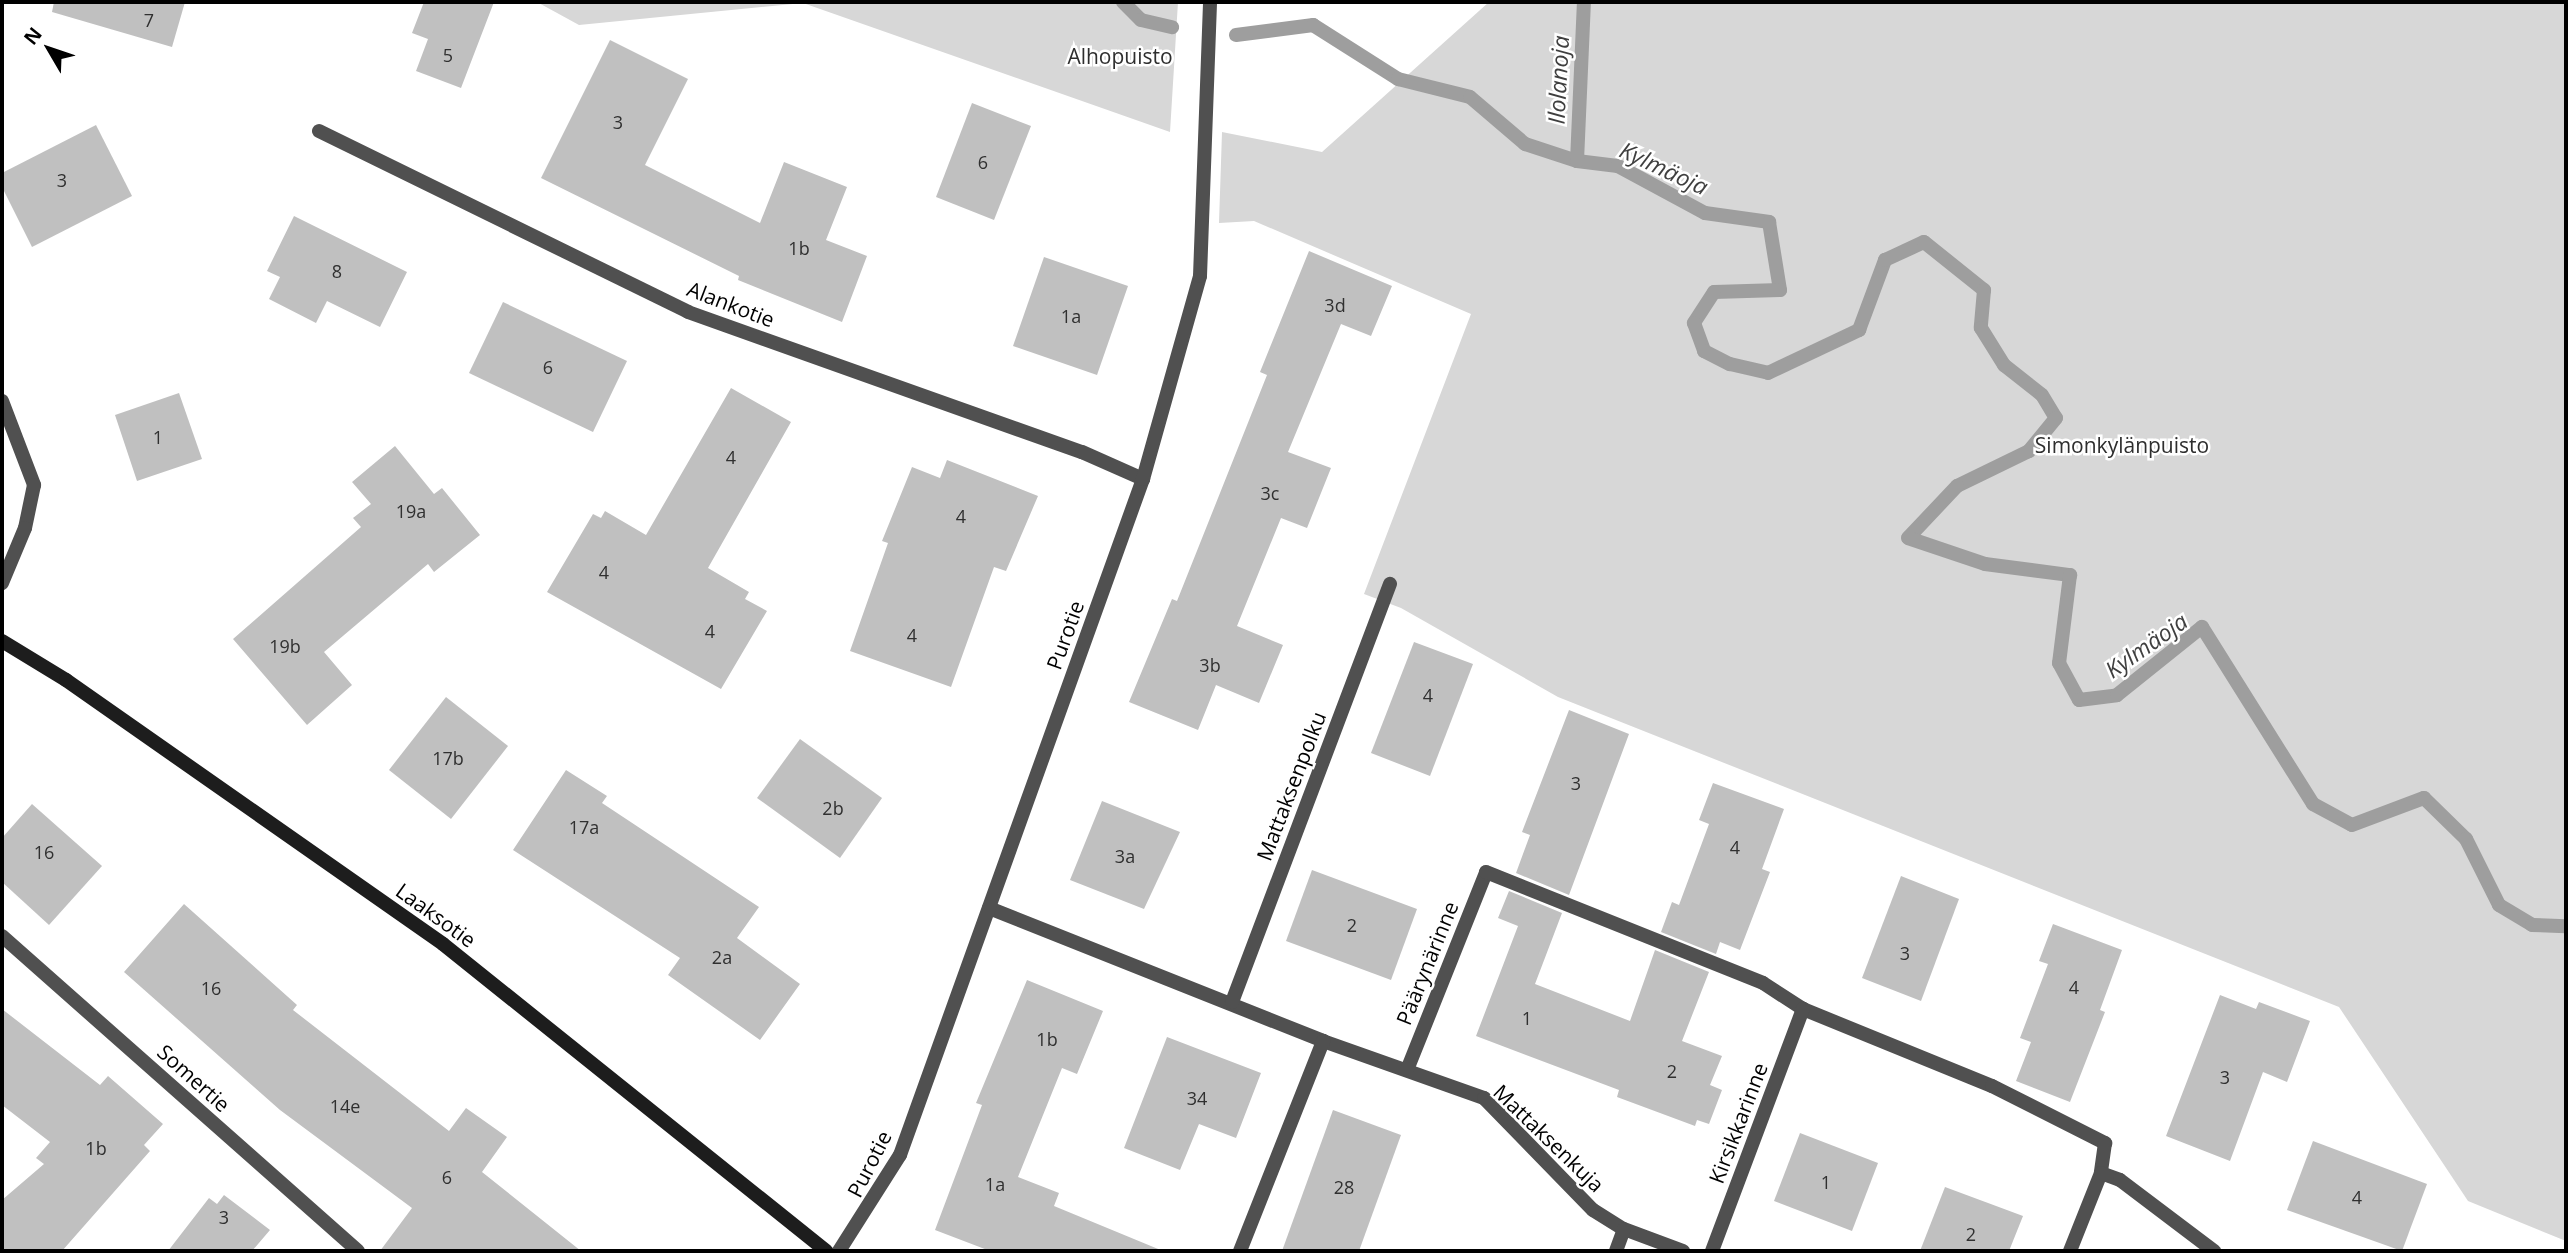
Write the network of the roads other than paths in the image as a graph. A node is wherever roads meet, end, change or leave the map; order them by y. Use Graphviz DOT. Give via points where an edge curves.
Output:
graph roads {
  1 [pos="1210,2"];
  2 [pos="319,131"];
  3 [pos="2,401"];
  4 [pos="1143,479"];
  5 [pos="2,583"];
  6 [pos="1391,584"];
  7 [pos="2,641"];
  8 [pos="989,908"];
  9 [pos="2,936"];
  10 [pos="1232,1002"];
  11 [pos="1803,1009"];
  12 [pos="1323,1041"];
  13 [pos="1407,1070"];
  14 [pos="2101,1173"];
  15 [pos="1624,1229"];
  16 [pos="358,1251"];
  17 [pos="826,1251"];
  18 [pos="839,1251"];
  19 [pos="1240,1251"];
  20 [pos="1616,1251"];
  21 [pos="1682,1251"];
  22 [pos="1712,1251"];
  23 [pos="2070,1251"];
  24 [pos="2214,1251"];
  1 -- 4 [label="street, Purotie" via="1200,276"];
  2 -- 4 [label="street, Alankotie" via="688,312 1082,452"];
  3 -- 5 [label="street" via="34,485 25,528"];
  4 -- 8 [label="street, Purotie"];
  6 -- 10 [label="street, Mattaksenpolku"];
  7 -- 17 [label="main road, Laaksotie" via="66,680 443,944"];
  8 -- 10 [label="street, Mattaksenkuja"];
  8 -- 18 [label="street, Purotie" via="900,1155"];
  9 -- 16 [label="street, Somertie"];
  10 -- 12 [label="street, Mattaksenkuja"];
  11 -- 13 [label="street, Päärynärinne" via="1763,983 1486,872"];
  11 -- 14 [label="street" via="1992,1086 2105,1143"];
  11 -- 22 [label="street, Kirsikkarinne"];
  12 -- 13 [label="street, Mattaksenkuja"];
  12 -- 19 [label="street"];
  13 -- 15 [label="street, Mattaksenkuja" via="1484,1098 1593,1210"];
  14 -- 23 [label="street"];
  14 -- 24 [label="street" via="2120,1180"];
  15 -- 20 [label="street"];
  15 -- 21 [label="street, Mattaksenkuja"];
}
